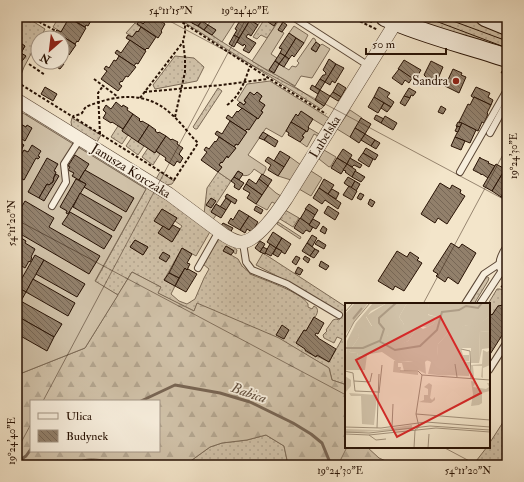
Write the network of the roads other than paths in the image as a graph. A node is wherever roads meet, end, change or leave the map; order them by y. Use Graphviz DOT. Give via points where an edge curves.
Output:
graph roads {
  1 [pos="293,17"];
  2 [pos="418,17"];
  3 [pos="485,17"];
  4 [pos="392,19"];
  5 [pos="507,26"];
  6 [pos="507,58"];
  7 [pos="369,66"];
  8 [pos="507,90"];
  9 [pos="17,100"];
  10 [pos="507,102"];
  11 [pos="490,133"];
  12 [pos="80,139"];
  13 [pos="460,172"];
  14 [pos="52,206"];
  15 [pos="219,232"];
  16 [pos="243,243"];
  17 [pos="507,246"];
  18 [pos="499,264"];
  19 [pos="198,268"];
  20 [pos="501,272"];
  21 [pos="507,277"];
  22 [pos="466,303"];
  23 [pos="481,303"];
  24 [pos="339,315"];
  25 [pos="507,343"];
  26 [pos="490,368"];
  1 -- 7 [label="lane"];
  2 -- 4 [label="street" via="407,22"];
  3 -- 5 [label="street"];
  4 -- 6 [label="street" via="437,37"];
  4 -- 7 [label="street, Lubelska"];
  7 -- 16 [label="street, Lubelska" via="275,215 260,232"];
  8 -- 13 [label="lane"];
  9 -- 12 [label="street, Janusza Korczaka"];
  10 -- 11 [label="lane"];
  12 -- 14 [label="lane" via="64,164 66,182"];
  12 -- 15 [label="street, Janusza Korczaka" via="169,194"];
  15 -- 16 [label="street, Janusza Korczaka"];
  15 -- 19 [label="lane"];
  16 -- 24 [label="lane" via="246,262 252,270 286,284"];
  17 -- 18 [label="lane"];
  18 -- 20 [label="lane"];
  18 -- 22 [label="lane" via="484,274"];
  20 -- 21 [label="lane"];
  20 -- 23 [label="lane"];
  25 -- 26 [label="lane"];
}
